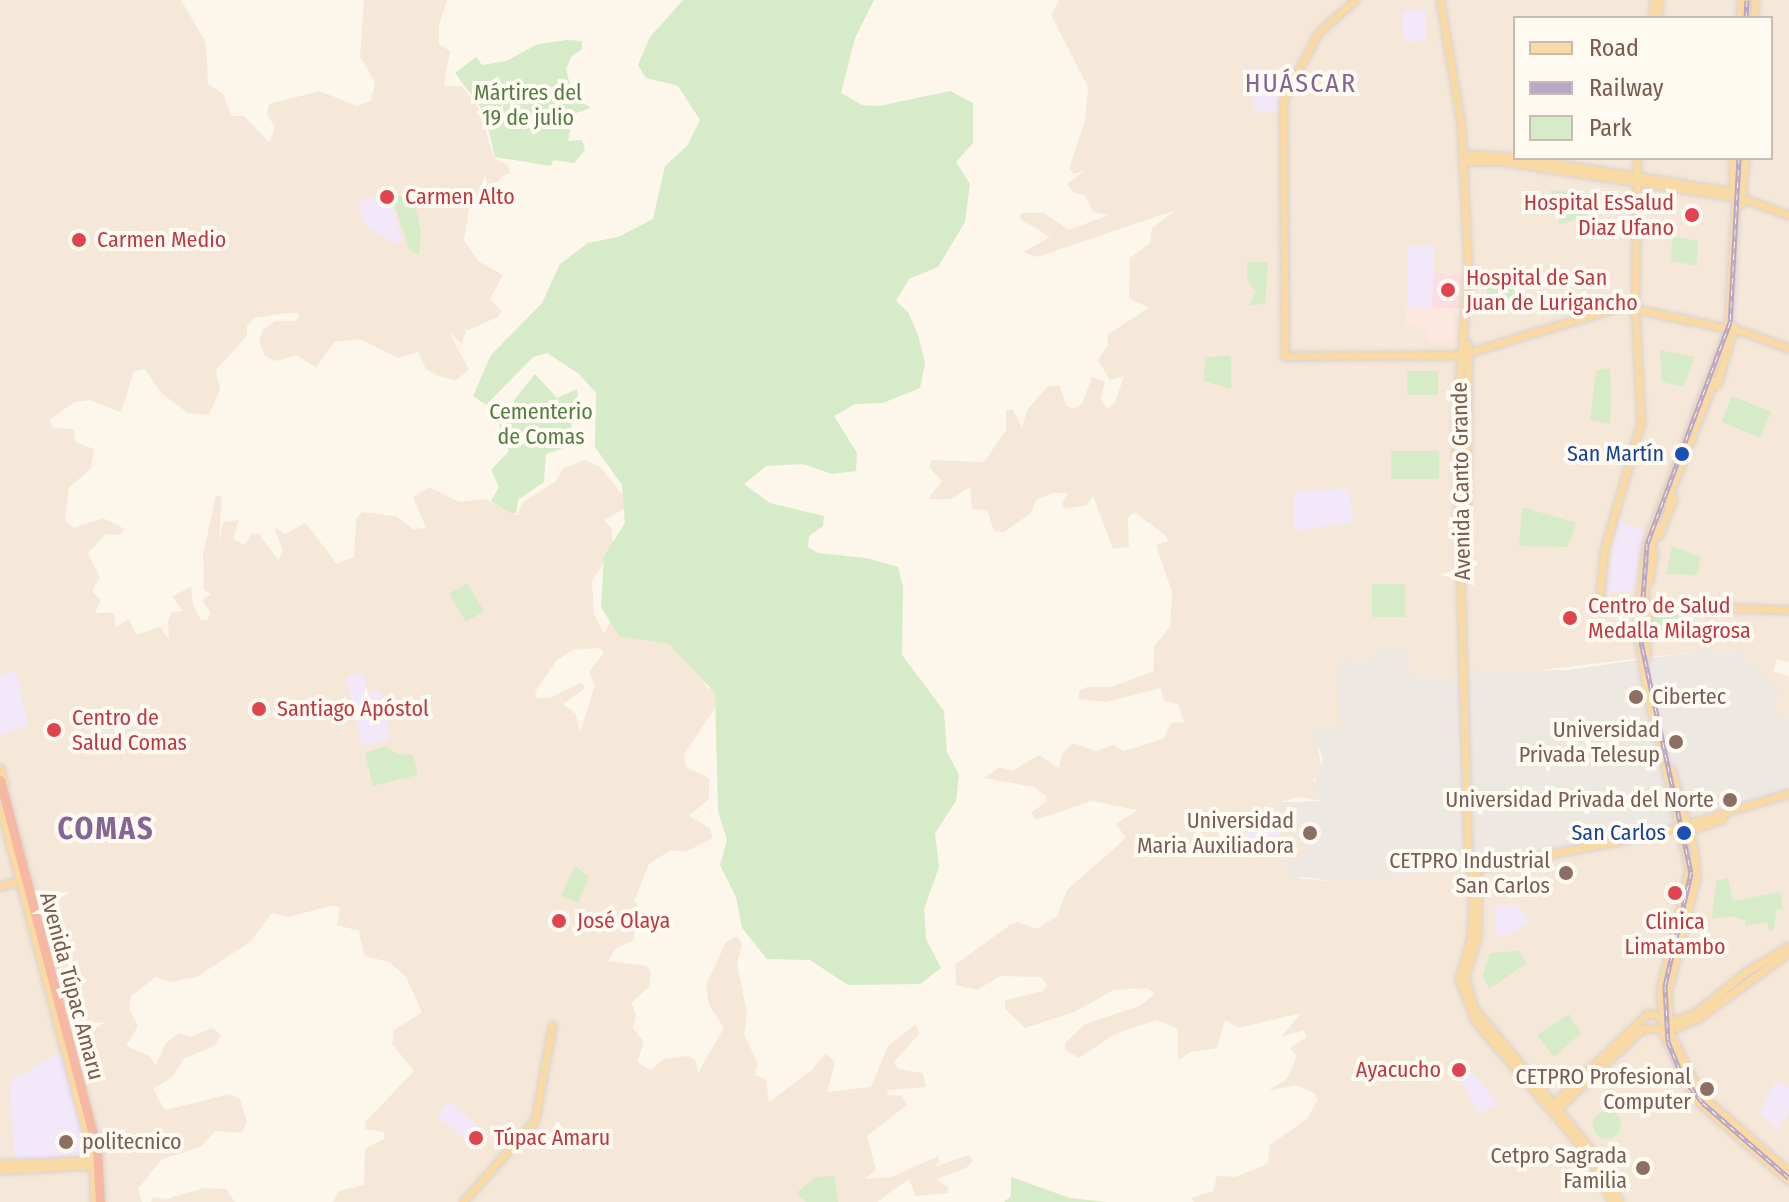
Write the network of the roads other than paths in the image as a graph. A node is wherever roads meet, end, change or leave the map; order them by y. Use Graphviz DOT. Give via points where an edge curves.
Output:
graph roads {
  1 [pos="1355,0"];
  2 [pos="1362,0"];
  3 [pos="1442,0"];
  4 [pos="1316,41"];
  5 [pos="1463,158"];
  6 [pos="1513,158"];
  7 [pos="1530,160"];
  8 [pos="1639,160"];
  9 [pos="1736,160"];
  10 [pos="1746,160"];
  11 [pos="1639,179"];
  12 [pos="1743,196"];
  13 [pos="1789,213"];
  14 [pos="1637,306"];
  15 [pos="1732,327"];
  16 [pos="1789,346"];
  17 [pos="1464,352"];
  18 [pos="1643,605"];
  19 [pos="1789,612"];
  20 [pos="1643,658"];
  21 [pos="1652,702"];
  22 [pos="0,768"];
  23 [pos="0,780"];
  24 [pos="1789,796"];
  25 [pos="0,797"];
  26 [pos="0,807"];
  27 [pos="4,820"];
  28 [pos="1683,829"];
  29 [pos="1474,870"];
  30 [pos="19,881"];
  31 [pos="0,886"];
  32 [pos="1789,946"];
  33 [pos="1789,952"];
  34 [pos="1665,1022"];
  35 [pos="554,1026"];
  36 [pos="1553,1114"];
  37 [pos="97,1162"];
  38 [pos="0,1164"];
  39 [pos="0,1170"];
  40 [pos="1789,1170"];
  41 [pos="1789,1184"];
  42 [pos="97,1202"];
  43 [pos="466,1202"];
  44 [pos="1612,1202"];
  45 [pos="1619,1202"];
  1 -- 4 [label="main road"];
  2 -- 4 [label="main road"];
  3 -- 5 [label="main road, Avenida Canto Grande"];
  4 -- 17 [label="main road" via="1282,108 1286,355"];
  5 -- 6 [label="main road"];
  5 -- 11 [label="main road"];
  5 -- 17 [label="main road, Avenida Canto Grande" via="1470,282"];
  7 -- 11 [label="main road"];
  8 -- 11 [label="main road"];
  9 -- 12 [label="main road"];
  10 -- 12 [label="main road"];
  11 -- 12 [label="main road"];
  11 -- 14 [label="main road"];
  12 -- 13 [label="main road"];
  12 -- 15 [label="main road"];
  14 -- 15 [label="main road"];
  14 -- 17 [label="main road" via="1614,303"];
  14 -- 18 [label="main road" via="1644,425 1608,551 1601,603"];
  15 -- 16 [label="main road"];
  15 -- 18 [label="main road" via="1655,546"];
  15 -- 18 [label="main road" via="1641,547"];
  17 -- 29 [label="main road, Avenida Canto Grande" via="1460,420"];
  18 -- 19 [label="main road"];
  18 -- 20 [label="main road"];
  18 -- 20 [label="main road"];
  20 -- 21 [label="main road"];
  21 -- 28 [label="main road"];
  21 -- 28 [label="main road"];
  22 -- 37 [label="main road, Avenida Túpac Amaru"];
  23 -- 37 [label="highway, Avenida Túpac Amaru"];
  24 -- 28 [label="main road"];
  25 -- 27 [label="highway"];
  25 -- 37 [label="highway, Avenida Túpac Amaru"];
  26 -- 27 [label="main road, Avenida Túpac Amaru"];
  27 -- 30 [label="main road, Avenida Túpac Amaru"];
  28 -- 29 [label="main road"];
  28 -- 34 [label="main road" via="1688,881 1662,981"];
  29 -- 36 [label="main road, Avenida Canto Grande" via="1471,937 1459,981 1475,1021"];
  30 -- 31 [label="main road"];
  30 -- 37 [label="main road, Avenida Túpac Amaru"];
  32 -- 34 [label="main road" via="1747,971 1704,1008"];
  33 -- 34 [label="main road" via="1707,1014"];
  34 -- 36 [label="main road" via="1642,1029"];
  34 -- 36 [label="main road" via="1648,1013"];
  34 -- 40 [label="main road" via="1700,1094"];
  34 -- 41 [label="main road" via="1675,1074 1693,1102"];
  35 -- 43 [label="main road" via="537,1119"];
  36 -- 44 [label="main road" via="1589,1155"];
  36 -- 45 [label="main road" via="1592,1151"];
  37 -- 38 [label="main road"];
  37 -- 39 [label="main road"];
  37 -- 42 [label="highway, Avenida Túpac Amaru"];
}
